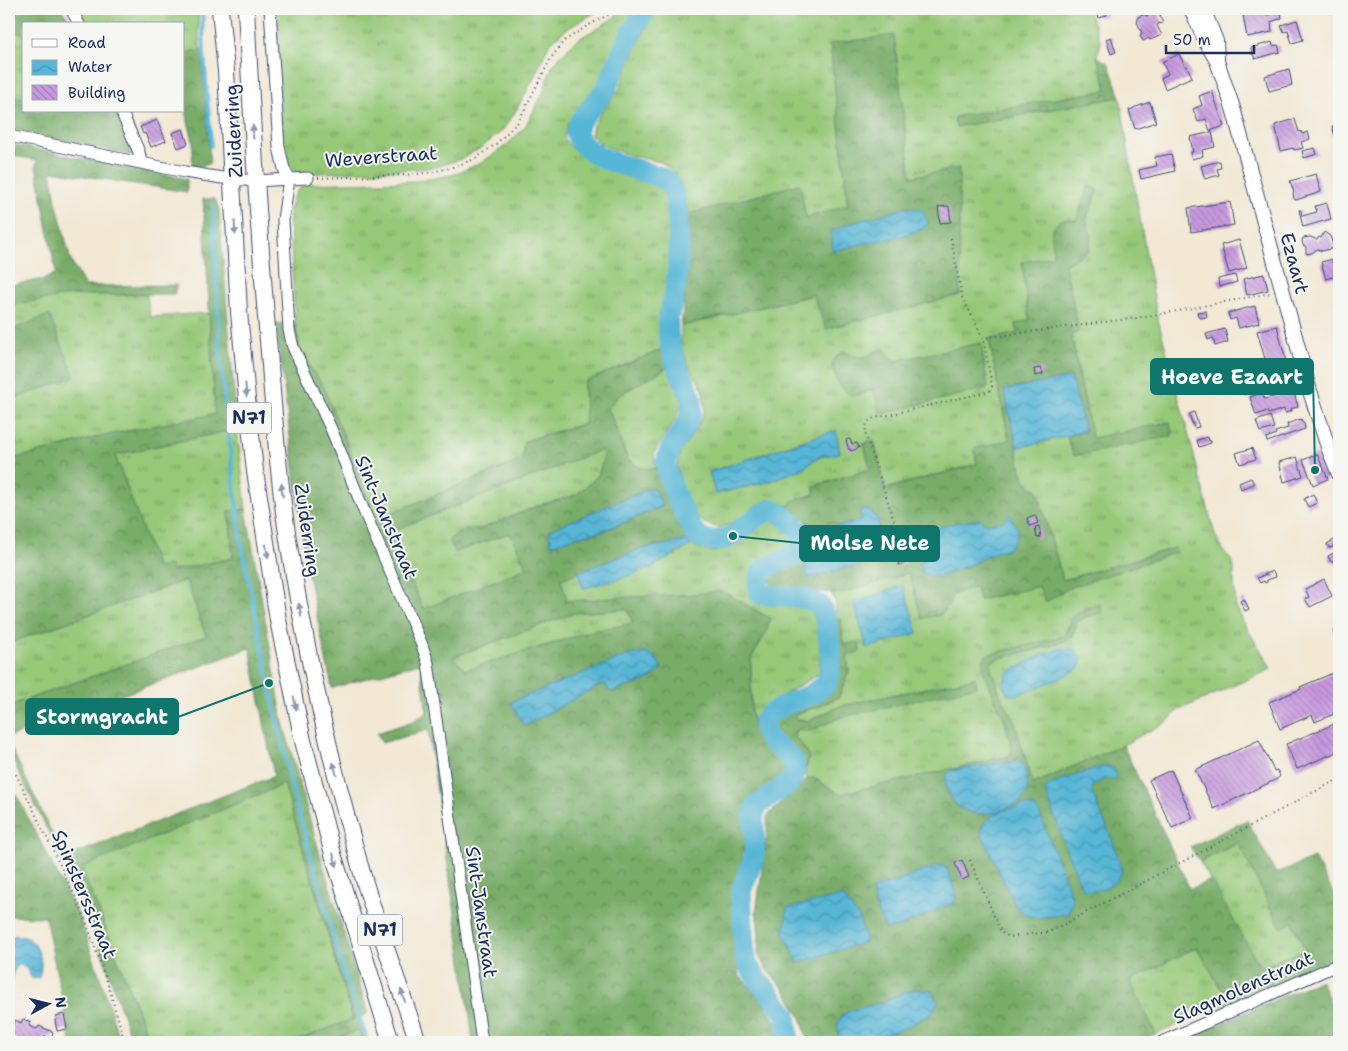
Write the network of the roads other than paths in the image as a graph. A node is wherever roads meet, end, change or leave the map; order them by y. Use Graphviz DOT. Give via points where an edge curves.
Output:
graph roads {
  1 [pos="71,9"];
  2 [pos="220,9"];
  3 [pos="246,9"];
  4 [pos="270,9"];
  5 [pos="1195,9"];
  6 [pos="79,22"];
  7 [pos="121,112"];
  8 [pos="9,136"];
  9 [pos="141,163"];
  10 [pos="308,178"];
  11 [pos="289,179"];
  12 [pos="232,180"];
  13 [pos="255,181"];
  14 [pos="1339,471"];
  15 [pos="1339,964"];
  16 [pos="391,1042"];
  17 [pos="418,1042"];
  18 [pos="482,1042"];
  19 [pos="1162,1042"];
  1 -- 6 [label="street"];
  2 -- 12 [label="highway, Zuiderring / N71"];
  13 -- 3 [label="highway, Zuiderring / N71, one-way"];
  4 -- 11 [label="street, Sint-Janstraat" via="279,147"];
  5 -- 14 [label="main road, Ezaart" via="1216,41 1217,61 1233,108 1310,388"];
  7 -- 9 [label="street"];
  8 -- 9 [label="street, Weverstraat"];
  9 -- 12 [label="street, Weverstraat"];
  10 -- 11 [label="street, Weverstraat"];
  11 -- 13 [label="street, Weverstraat"];
  11 -- 18 [label="street, Sint-Janstraat" via="283,220 289,330 293,347 332,431 428,663"];
  12 -- 13 [label="street, Weverstraat"];
  12 -- 16 [label="highway, Zuiderring / N71, one-way" via="247,398 278,620 303,741 333,854"];
  17 -- 13 [label="highway, Zuiderring / N71, one-way" via="360,867 302,620 289,549 276,438"];
  15 -- 19 [label="street, Slagmolenstraat"];
}
